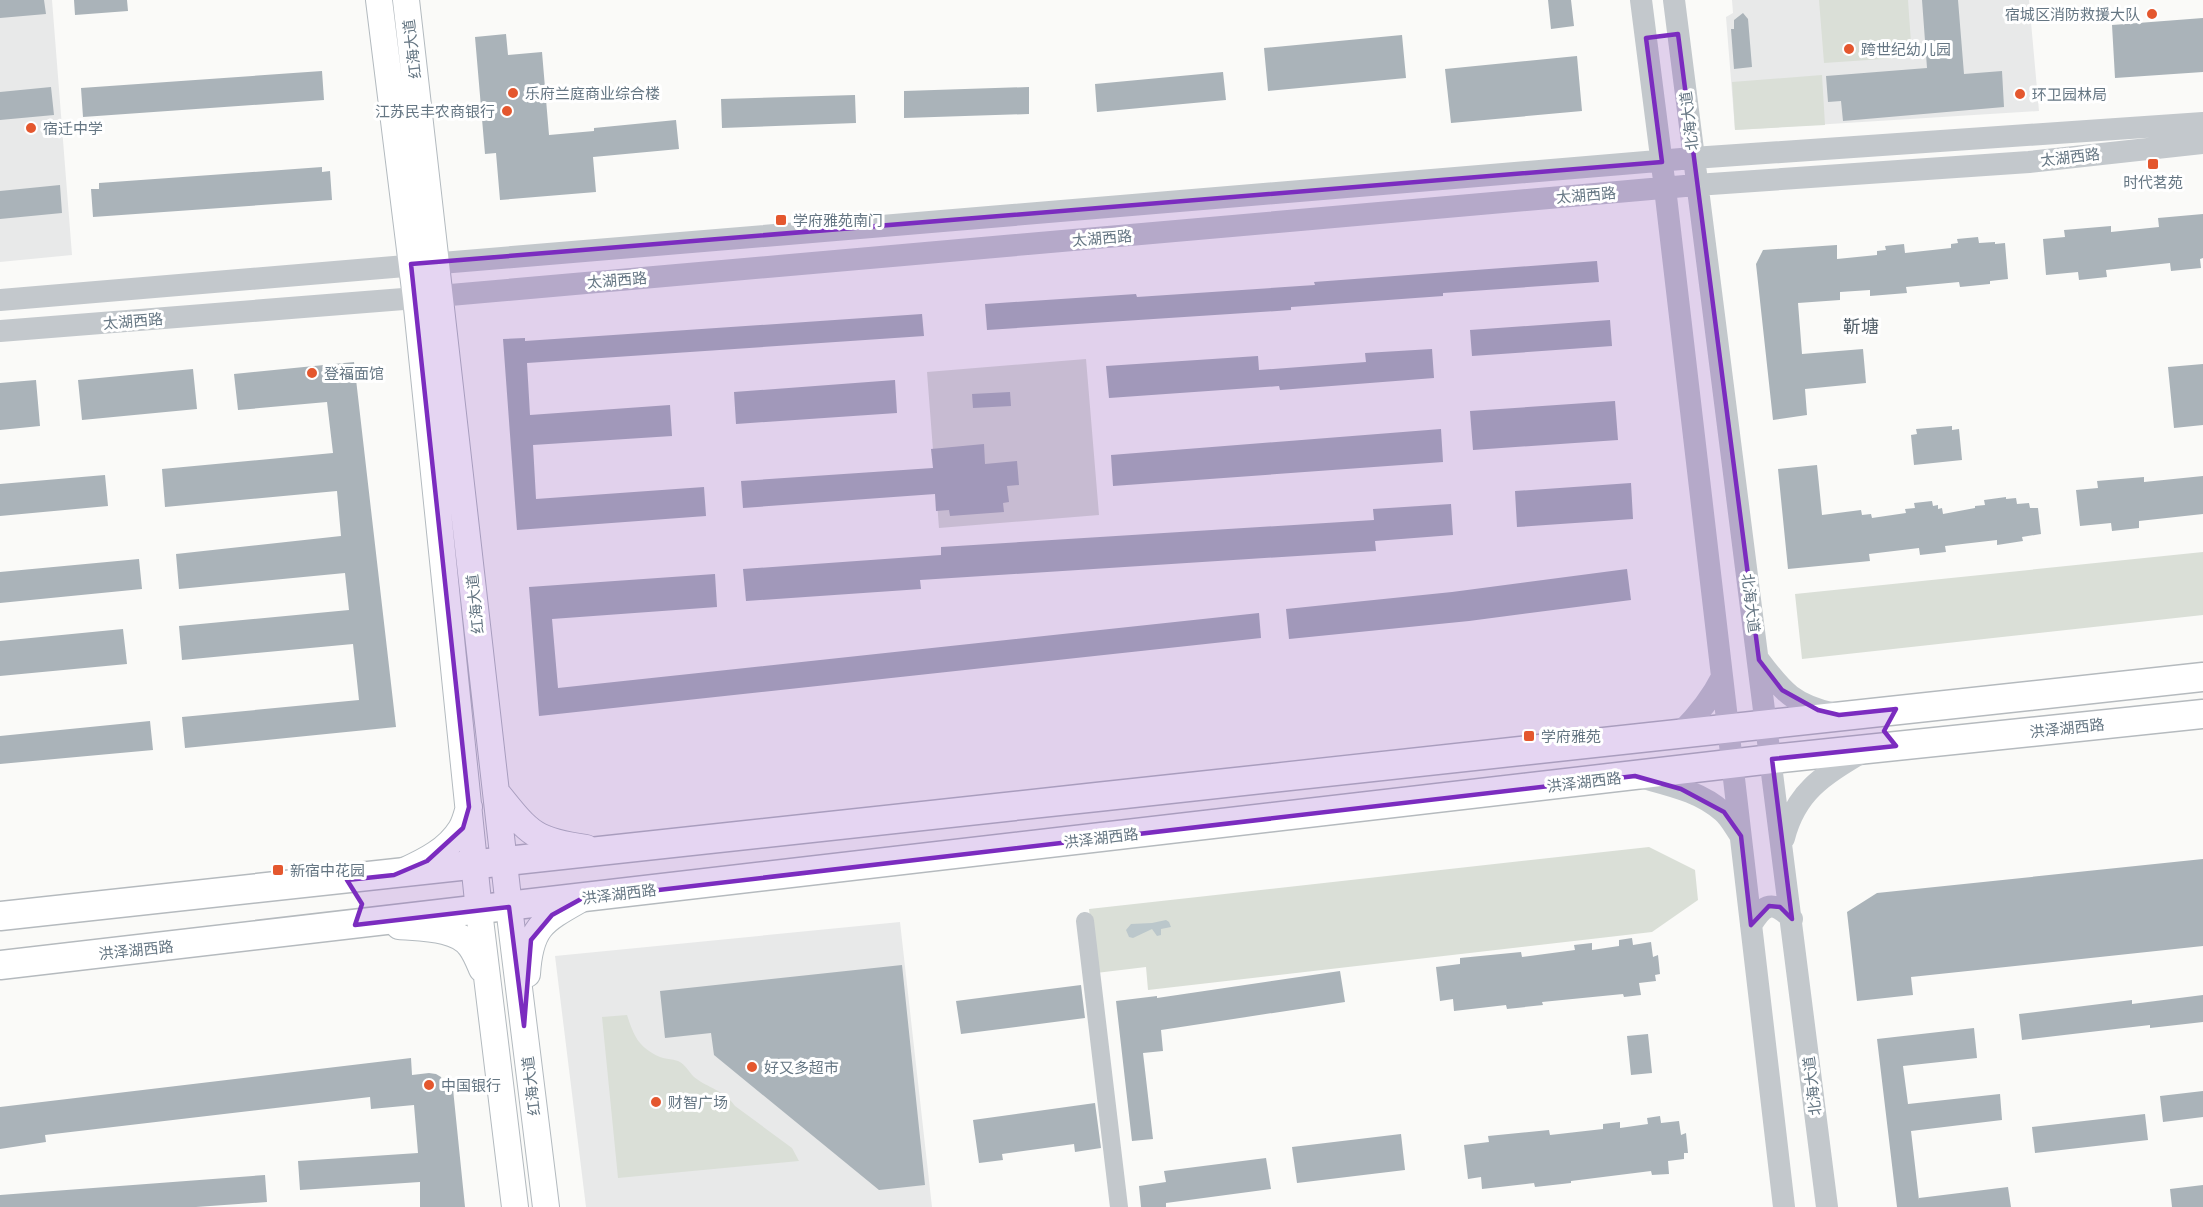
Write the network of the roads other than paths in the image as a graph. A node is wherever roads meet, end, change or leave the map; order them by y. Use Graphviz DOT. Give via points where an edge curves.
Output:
graph roads {
  1 [pos="379,0"];
  2 [pos="406,0"];
  3 [pos="1641,0"];
  4 [pos="1674,0"];
  5 [pos="1678,34"];
  6 [pos="1646,38"];
  7 [pos="2203,123"];
  8 [pos="2203,143"];
  9 [pos="1693,158"];
  10 [pos="1662,162"];
  11 [pos="1696,185"];
  12 [pos="1665,188"];
  13 [pos="437,262"];
  14 [pos="411,264"];
  15 [pos="428,297"];
  16 [pos="0,300"];
  17 [pos="0,331"];
  18 [pos="1749,584"];
  19 [pos="1712,590"];
  20 [pos="1759,660"];
  21 [pos="1722,677"];
  22 [pos="2203,677"];
  23 [pos="1896,709"];
  24 [pos="2203,714"];
  25 [pos="1839,715"];
  26 [pos="1767,723"];
  27 [pos="1728,727"];
  28 [pos="1681,732"];
  29 [pos="1587,743"];
  30 [pos="1896,746"];
  31 [pos="1867,749"];
  32 [pos="1772,759"];
  33 [pos="1732,764"];
  34 [pos="1635,776"];
  35 [pos="1596,780"];
  36 [pos="497,792"];
  37 [pos="469,807"];
  38 [pos="1741,836"];
  39 [pos="1782,845"];
  40 [pos="643,848"];
  41 [pos="613,851"];
  42 [pos="505,863"];
  43 [pos="475,866"];
  44 [pos="394,875"];
  45 [pos="347,880"];
  46 [pos="646,891"];
  47 [pos="581,899"];
  48 [pos="509,907"];
  49 [pos="479,910"];
  50 [pos="0,916"];
  51 [pos="1792,919"];
  52 [pos="1085,921"];
  53 [pos="364,924"];
  54 [pos="1751,925"];
  55 [pos="0,965"];
  56 [pos="488,983"];
  57 [pos="524,1026"];
  58 [pos="515,1207"];
  59 [pos="546,1207"];
  60 [pos="1119,1207"];
  61 [pos="1784,1207"];
  62 [pos="1827,1207"];
  1 -- 14 [label="main road, 红海大道"];
  2 -- 13 [label="main road, 红海大道"];
  3 -- 6 [label="street"];
  4 -- 5 [label="street, 北海大道"];
  5 -- 6 [label="street"];
  5 -- 9 [label="street, 北海大道"];
  6 -- 10 [label="street"];
  7 -- 9 [label="street, 太湖西路"];
  8 -- 11 [label="street, 太湖西路" via="2029,162"];
  9 -- 10 [label="street, 太湖西路"];
  9 -- 11 [label="street, 北海大道"];
  10 -- 12 [label="street"];
  10 -- 13 [label="street, 太湖西路"];
  11 -- 12 [label="street, 太湖西路"];
  11 -- 18 [label="street, 北海大道"];
  12 -- 15 [label="street, 太湖西路"];
  12 -- 19 [label="street"];
  13 -- 14 [label="street, 太湖西路"];
  13 -- 15 [label="main road, 红海大道"];
  14 -- 15 [label="main road, 红海大道"];
  14 -- 16 [label="street, 太湖西路"];
  15 -- 17 [label="street, 太湖西路"];
  15 -- 36 [label="main road, 红海大道"];
  15 -- 37 [label="main road, 红海大道"];
  18 -- 19 [label="street"];
  18 -- 20 [label="street, 北海大道"];
  19 -- 21 [label="street"];
  20 -- 25 [label="street" via="1790,696"];
  20 -- 26 [label="street, 北海大道"];
  21 -- 27 [label="street"];
  21 -- 28 [label="street" via="1706,705"];
  22 -- 23 [label="main road"];
  23 -- 25 [label="main road"];
  23 -- 30 [label="main road" via="1887,718 1884,731"];
  24 -- 30 [label="main road, 洪泽湖西路"];
  25 -- 26 [label="main road"];
  26 -- 27 [label="main road"];
  26 -- 32 [label="street, 北海大道"];
  27 -- 28 [label="main road"];
  27 -- 33 [label="street"];
  28 -- 29 [label="main road"];
  29 -- 35 [label="main road" via="1604,754 1604,772"];
  29 -- 40 [label="main road"];
  30 -- 31 [label="main road, 洪泽湖西路"];
  31 -- 32 [label="main road, 洪泽湖西路"];
  31 -- 39 [label="street" via="1834,769 1808,792 1789,818"];
  32 -- 33 [label="main road, 洪泽湖西路"];
  32 -- 39 [label="street, 北海大道"];
  33 -- 34 [label="main road, 洪泽湖西路"];
  33 -- 38 [label="street"];
  34 -- 35 [label="main road, 洪泽湖西路"];
  34 -- 38 [label="street" via="1703,798 1724,813"];
  35 -- 46 [label="main road, 洪泽湖西路"];
  36 -- 41 [label="main road" via="526,828 539,837 556,844"];
  36 -- 42 [label="main road, 红海大道"];
  37 -- 43 [label="main road, 红海大道"];
  37 -- 44 [label="main road" via="462,828 441,852"];
  38 -- 54 [label="street"];
  39 -- 51 [label="street, 北海大道"];
  40 -- 41 [label="main road"];
  40 -- 46 [label="main road" via="633,855 630,873 633,882"];
  41 -- 42 [label="main road"];
  42 -- 43 [label="main road"];
  42 -- 48 [label="main road, 红海大道"];
  43 -- 44 [label="main road"];
  43 -- 49 [label="main road, 红海大道"];
  44 -- 45 [label="main road"];
  45 -- 50 [label="main road"];
  45 -- 53 [label="main road" via="359,895"];
  46 -- 47 [label="main road, 洪泽湖西路"];
  47 -- 48 [label="main road, 洪泽湖西路"];
  47 -- 57 [label="main road" via="552,915 531,940"];
  48 -- 49 [label="main road, 洪泽湖西路"];
  48 -- 57 [label="main road, 红海大道"];
  49 -- 53 [label="main road, 洪泽湖西路"];
  49 -- 56 [label="main road, 红海大道"];
  51 -- 54 [label="street" via="1780,907 1769,906 1760,911"];
  51 -- 62 [label="street, 北海大道"];
  52 -- 60 [label="street"];
  53 -- 55 [label="main road, 洪泽湖西路"];
  53 -- 56 [label="main road" via="435,929 465,940"];
  54 -- 61 [label="street"];
  56 -- 58 [label="main road, 红海大道"];
  57 -- 59 [label="main road, 红海大道"];
}
